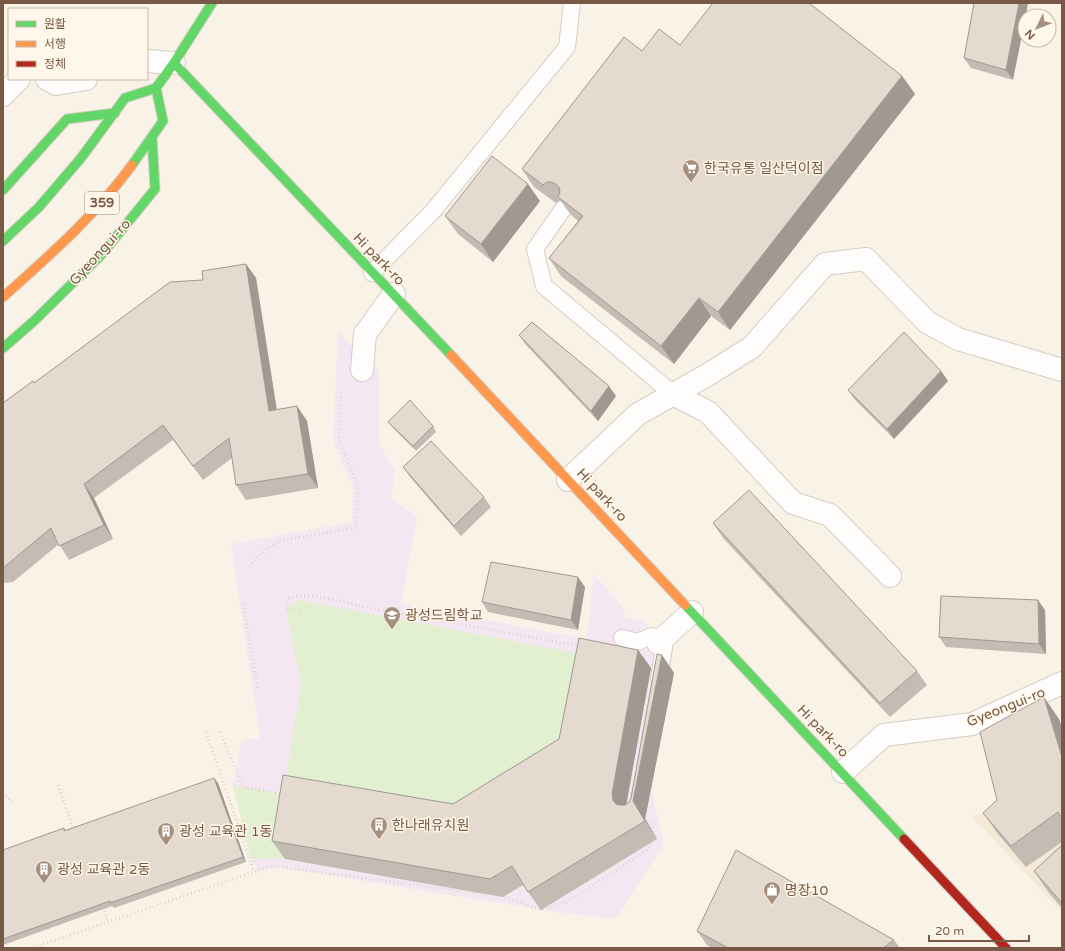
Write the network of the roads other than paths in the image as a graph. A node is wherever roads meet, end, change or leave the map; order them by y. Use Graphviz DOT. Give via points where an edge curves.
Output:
graph roads {
  1 [pos="212,3"];
  2 [pos="572,3"];
  3 [pos="148,61"];
  4 [pos="174,63"];
  5 [pos="18,80"];
  6 [pos="49,80"];
  7 [pos="80,80"];
  8 [pos="156,88"];
  9 [pos="3,95"];
  10 [pos="115,113"];
  11 [pos="152,137"];
  12 [pos="3,190"];
  13 [pos="563,209"];
  14 [pos="3,241"];
  15 [pos="372,272"];
  16 [pos="394,294"];
  17 [pos="3,297"];
  18 [pos="3,348"];
  19 [pos="362,370"];
  20 [pos="1062,370"];
  21 [pos="673,394"];
  22 [pos="568,480"];
  23 [pos="890,576"];
  24 [pos="692,612"];
  25 [pos="622,638"];
  26 [pos="658,643"];
  27 [pos="1062,683"];
  28 [pos="656,696"];
  29 [pos="843,772"];
  30 [pos="1006,948"];
  1 -- 4 [label="street"];
  2 -- 15 [label="lane" via="567,47 433,211"];
  3 -- 4 [label="street"];
  4 -- 8 [label="street"];
  4 -- 15 [label="street, Hi park-ro"];
  5 -- 9 [label="street"];
  6 -- 7 [label="street" via="56,84"];
  8 -- 10 [label="street" via="125,98"];
  8 -- 11 [label="street, 359" via="163,121"];
  10 -- 12 [label="street" via="67,120"];
  10 -- 14 [label="street" via="81,158 39,206"];
  11 -- 17 [label="street, 359" via="104,201"];
  11 -- 18 [label="street, Gyeongui-ro" via="155,189 102,254"];
  13 -- 21 [label="lane" via="535,249 544,286"];
  15 -- 16 [label="street, Hi park-ro"];
  16 -- 19 [label="street" via="365,334"];
  16 -- 22 [label="street, Hi park-ro"];
  20 -- 21 [label="street" via="958,339 927,322 866,259 825,264 752,347"];
  21 -- 22 [label="street" via="638,414"];
  21 -- 23 [label="street" via="708,412 793,503 830,515"];
  22 -- 24 [label="street, Hi park-ro"];
  24 -- 26 [label="street"];
  24 -- 29 [label="street, Hi park-ro"];
  25 -- 26 [label="lane" via="638,642 652,636"];
  26 -- 28 [label="lane" via="664,648"];
  27 -- 29 [label="street, Gyeongui-ro" via="972,724 884,735"];
  29 -- 30 [label="street, Hi park-ro"];
}
